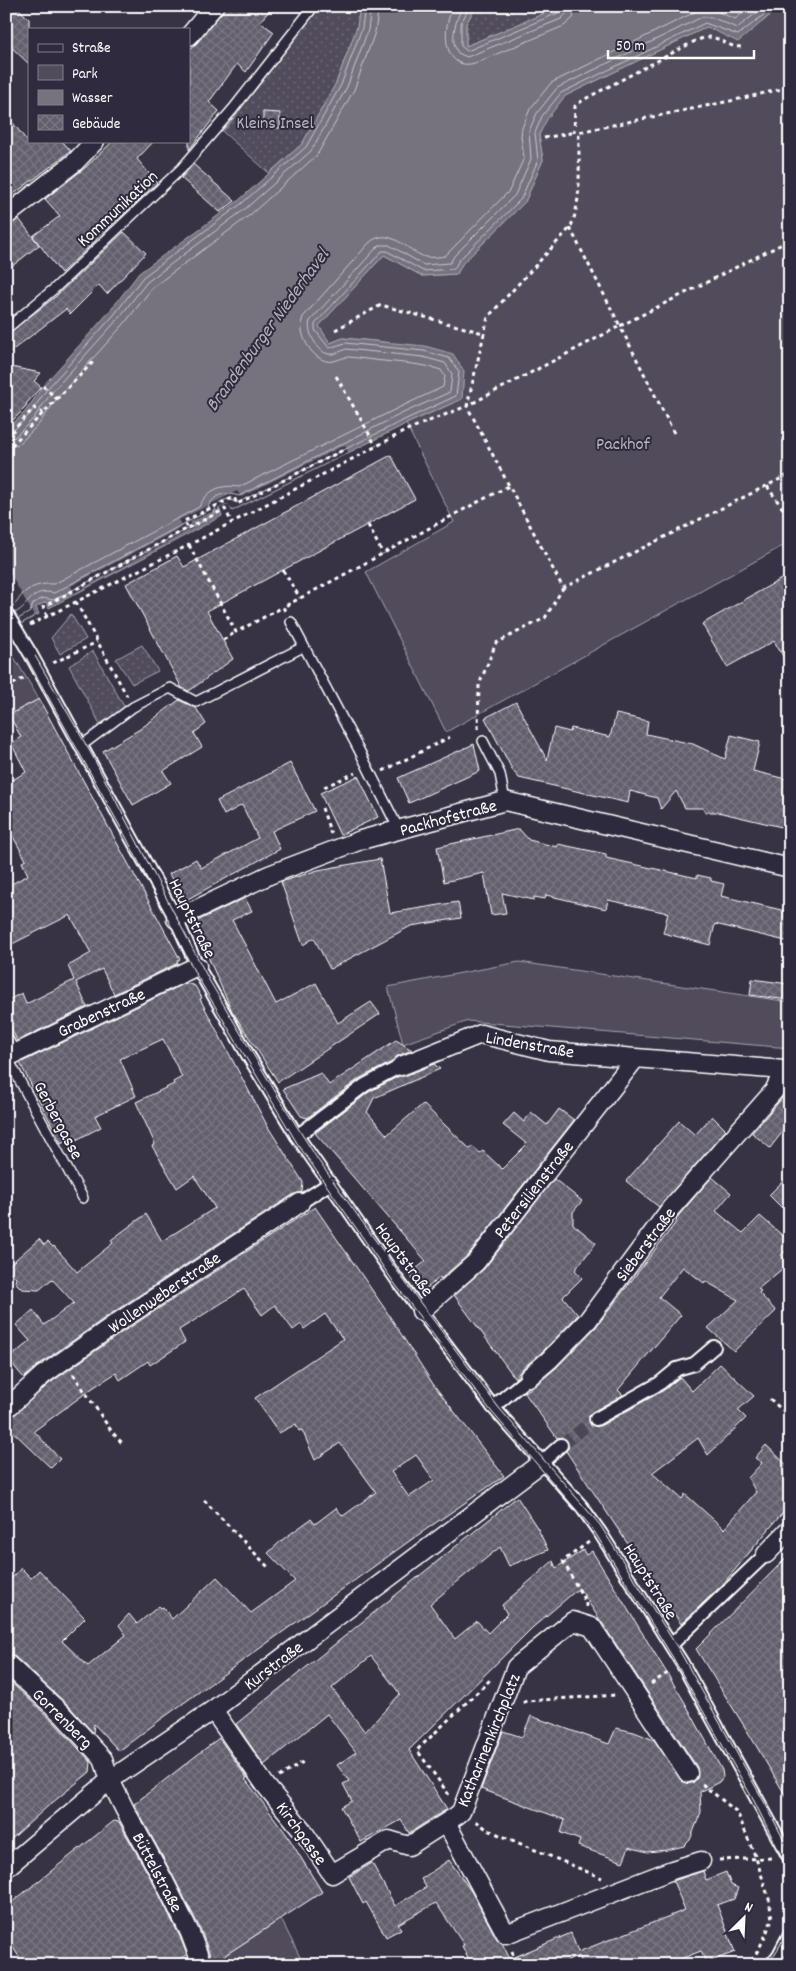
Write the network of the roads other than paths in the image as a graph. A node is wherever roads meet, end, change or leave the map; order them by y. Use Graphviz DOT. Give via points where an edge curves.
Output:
graph roads {
  1 [pos="214,6"];
  2 [pos="314,6"];
  3 [pos="190,35"];
  4 [pos="94,142"];
  5 [pos="6,216"];
  6 [pos="6,328"];
  7 [pos="6,613"];
  8 [pos="291,622"];
  9 [pos="303,646"];
  10 [pos="483,741"];
  11 [pos="81,746"];
  12 [pos="505,801"];
  13 [pos="399,830"];
  14 [pos="790,868"];
  15 [pos="176,918"];
  16 [pos="197,966"];
  17 [pos="6,1035"];
  18 [pos="9,1056"];
  19 [pos="636,1059"];
  20 [pos="401,1066"];
  21 [pos="787,1071"];
  22 [pos="297,1136"];
  23 [pos="329,1184"];
  24 [pos="83,1198"];
  25 [pos="300,1203"];
  26 [pos="421,1312"];
  27 [pos="714,1346"];
  28 [pos="529,1378"];
  29 [pos="494,1408"];
  30 [pos="6,1409"];
  31 [pos="596,1419"];
  32 [pos="561,1445"];
  33 [pos="541,1463"];
  34 [pos="790,1529"];
  35 [pos="766,1554"];
  36 [pos="671,1645"];
  37 [pos="6,1663"];
  38 [pos="213,1710"];
  39 [pos="688,1773"];
  40 [pos="110,1780"];
  41 [pos="447,1824"];
  42 [pos="790,1859"];
  43 [pos="701,1861"];
  44 [pos="6,1868"];
  45 [pos="790,1934"];
  46 [pos="202,1965"];
  47 [pos="771,1965"];
  1 -- 3 [label="street"];
  2 -- 6 [label="lane, Kommunikation" via="182,168 55,288"];
  4 -- 5 [label="street" via="75,162"];
  7 -- 11 [label="street, Hauptstraße, bridge"];
  8 -- 9 [label="lane"];
  9 -- 11 [label="lane" via="196,702 170,688 133,707"];
  9 -- 13 [label="lane"];
  10 -- 12 [label="lane" via="500,774"];
  11 -- 15 [label="street, Hauptstraße"];
  12 -- 13 [label="street, Packhofstraße"];
  12 -- 14 [label="street, Packhofstraße"];
  13 -- 15 [label="street, Packhofstraße" via="362,840 269,875"];
  15 -- 16 [label="street, Hauptstraße"];
  16 -- 18 [label="street, Grabenstraße"];
  16 -- 22 [label="street, Hauptstraße"];
  17 -- 18 [label="lane, Gerbergasse"];
  18 -- 24 [label="lane, Gerbergasse"];
  19 -- 20 [label="street, Lindenstraße" via="549,1051 481,1034"];
  19 -- 21 [label="street, Lindenstraße"];
  19 -- 26 [label="street, Petersilienstraße" via="476,1262"];
  20 -- 22 [label="street, Lindenstraße" via="365,1084"];
  21 -- 28 [label="street, Sieberstraße" via="671,1208 588,1320"];
  22 -- 23 [label="street, Hauptstraße"];
  23 -- 25 [label="street, Wollenweberstraße"];
  23 -- 26 [label="street, Hauptstraße"];
  25 -- 30 [label="street, Wollenweberstraße" via="115,1324 43,1375"];
  26 -- 29 [label="street, Hauptstraße"];
  27 -- 31 [label="street" via="694,1364 677,1369 660,1384"];
  28 -- 29 [label="street, Sieberstraße"];
  29 -- 33 [label="street, Hauptstraße"];
  32 -- 33 [label="street"];
  33 -- 36 [label="street, Hauptstraße" via="581,1506"];
  33 -- 38 [label="street, Kurstraße"];
  34 -- 35 [label="street"];
  35 -- 36 [label="street"];
  36 -- 42 [label="street, Hauptstraße"];
  37 -- 40 [label="street, Gorrenberg" via="62,1714 103,1759"];
  38 -- 40 [label="street, Kurstraße"];
  38 -- 41 [label="street, Kirchgasse" via="332,1874 389,1840 409,1846"];
  39 -- 41 [label="street, Katharinenkirchplatz" via="592,1627 573,1621 516,1667 461,1812"];
  40 -- 44 [label="street, Kurstraße"];
  40 -- 46 [label="street, Büttelstraße" via="190,1933"];
  41 -- 43 [label="street, Katharinenkirchplatz" via="506,1934"];
  45 -- 47 [label="street"];
}
